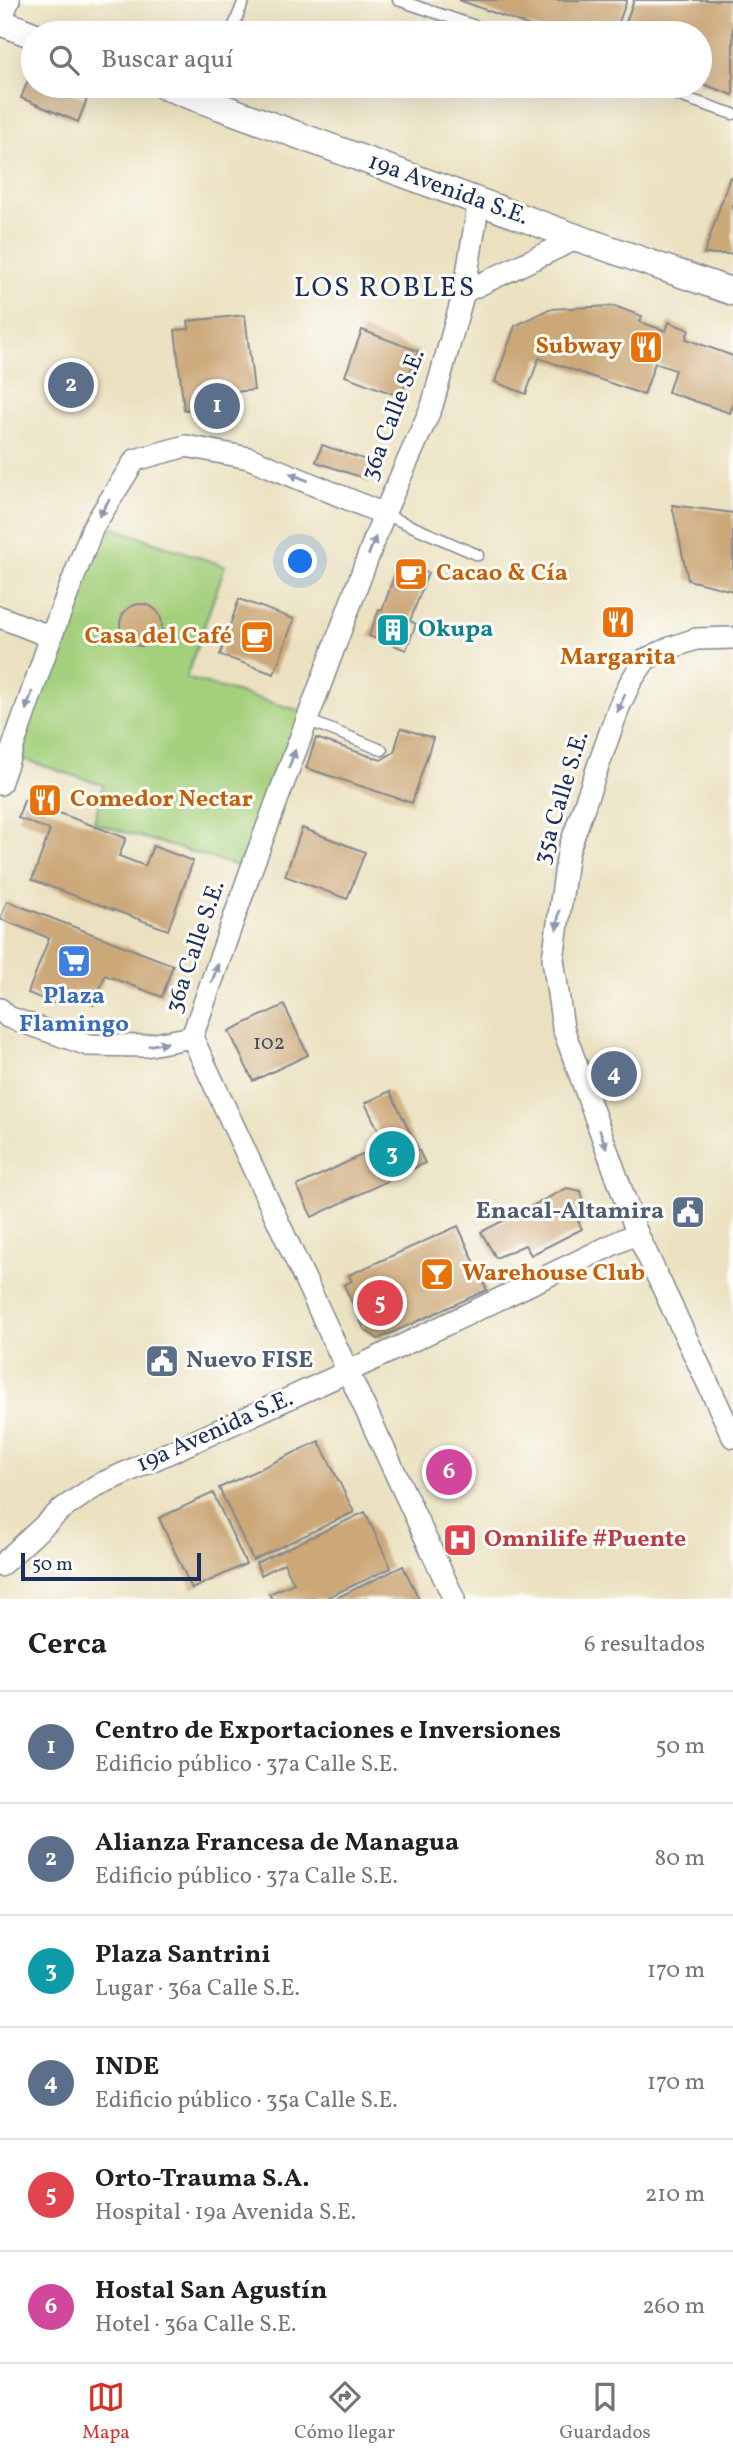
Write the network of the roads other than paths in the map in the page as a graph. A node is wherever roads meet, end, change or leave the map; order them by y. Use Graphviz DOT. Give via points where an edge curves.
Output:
graph roads {
  1 [pos="9,0"];
  2 [pos="244,0"];
  3 [pos="398,0"];
  4 [pos="236,21"];
  5 [pos="460,21"];
  6 [pos="0,22"];
  7 [pos="21,30"];
  8 [pos="208,98"];
  9 [pos="686,98"];
  10 [pos="733,114"];
  11 [pos="479,201"];
  12 [pos="578,238"];
  13 [pos="732,290"];
  14 [pos="464,292"];
  15 [pos="384,514"];
  16 [pos="478,555"];
  17 [pos="0,617"];
  18 [pos="51,637"];
  19 [pos="733,638"];
  20 [pos="307,720"];
  21 [pos="382,750"];
  22 [pos="0,784"];
  23 [pos="0,1009"];
  24 [pos="192,1038"];
  25 [pos="638,1233"];
  26 [pos="349,1371"];
  27 [pos="733,1437"];
  28 [pos="0,1566"];
  29 [pos="454,1599"];
  1 -- 6 [label="street"];
  2 -- 4 [label="lane"];
  3 -- 5 [label="lane"];
  6 -- 7 [label="street"];
  8 -- 11 [label="street, 19a Avenida S.E."];
  9 -- 10 [label="lane"];
  11 -- 12 [label="street, 19a Avenida S.E."];
  11 -- 14 [label="street, 36a Calle S.E."];
  12 -- 13 [label="street, 19a Avenida S.E."];
  12 -- 14 [label="street"];
  14 -- 15 [label="street, 36a Calle S.E." via="432,405"];
  15 -- 16 [label="lane"];
  15 -- 18 [label="street, one-way" via="249,458 186,446 135,460 93,527"];
  20 -- 15 [label="street, 36a Calle S.E., one-way"];
  17 -- 18 [label="street"];
  18 -- 22 [label="street, one-way"];
  19 -- 25 [label="street, 35a Calle S.E., one-way" via="696,639 646,659 619,707 568,852 553,959 563,1028"];
  20 -- 21 [label="lane"];
  24 -- 20 [label="street, 36a Calle S.E., one-way"];
  23 -- 24 [label="street, one-way" via="8,1017 88,1045 145,1046"];
  24 -- 26 [label="street, 36a Calle S.E."];
  25 -- 26 [label="street, 19a Avenida S.E."];
  25 -- 27 [label="street, 35a Calle S.E."];
  26 -- 28 [label="street, 19a Avenida S.E." via="96,1486 62,1509"];
  26 -- 29 [label="street, 36a Calle S.E."];
}
